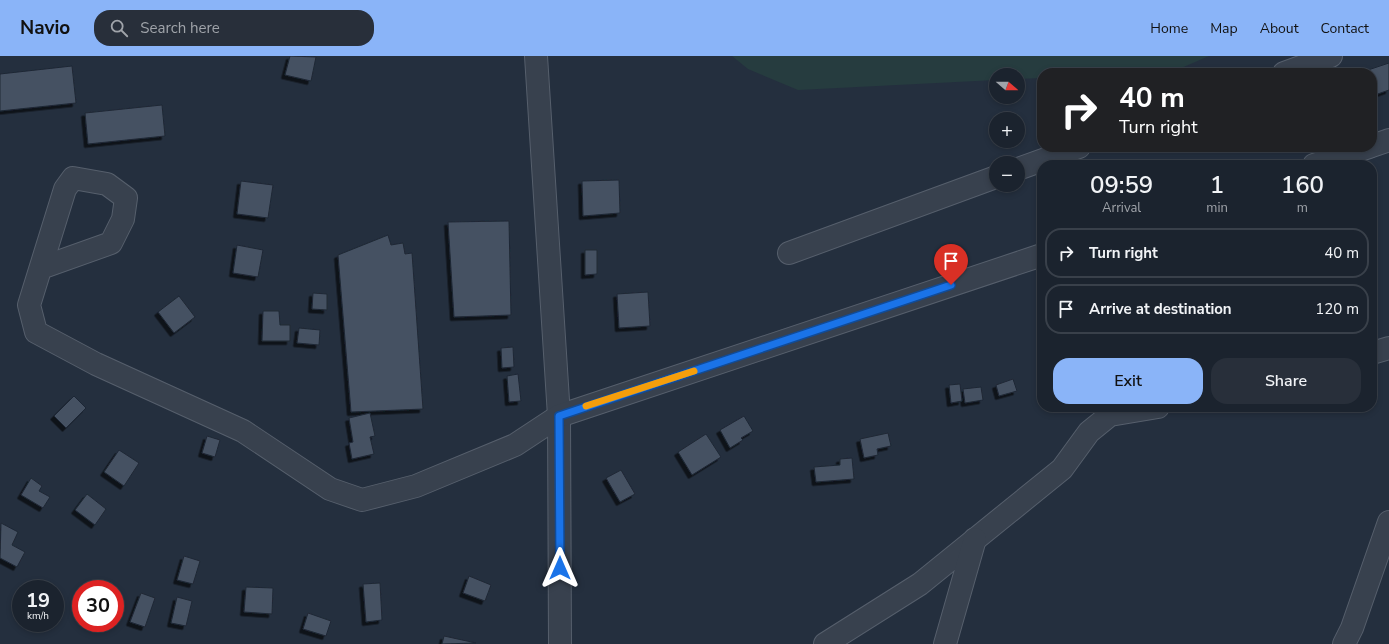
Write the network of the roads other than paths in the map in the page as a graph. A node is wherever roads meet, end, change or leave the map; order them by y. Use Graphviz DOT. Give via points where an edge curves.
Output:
graph roads {
  1 [pos="536,56"];
  2 [pos="1331,56"];
  3 [pos="1298,68"];
  4 [pos="1389,140"];
  5 [pos="1377,144"];
  6 [pos="1064,152"];
  7 [pos="1354,152"];
  8 [pos="1043,160"];
  9 [pos="1329,160"];
  10 [pos="1037,162"];
  11 [pos="1025,166"];
  12 [pos="989,180"];
  13 [pos="789,253"];
  14 [pos="1037,257"];
  15 [pos="41,268"];
  16 [pos="1389,348"];
  17 [pos="1377,352"];
  18 [pos="1128,412"];
  19 [pos="559,416"];
  20 [pos="1389,522"];
  21 [pos="975,539"];
  22 [pos="560,644"];
  23 [pos="825,644"];
  24 [pos="945,644"];
  25 [pos="1344,644"];
  1 -- 19 [label="street"];
  2 -- 3 [label="street"];
  4 -- 5 [label="street"];
  6 -- 8 [label="street"];
  7 -- 9 [label="street"];
  10 -- 11 [label="street"];
  12 -- 13 [label="street"];
  14 -- 19 [label="street"];
  15 -- 15 [label="street" via="65,189 74,178 106,184 126,198 123,220 111,243"];
  15 -- 19 [label="street" via="29,306 36,332 96,364 243,431 330,489 362,500 416,486 515,445"];
  16 -- 17 [label="street"];
  18 -- 21 [label="street" via="1110,415 1088,432 1062,469"];
  19 -- 22 [label="street"];
  20 -- 25 [label="street"];
  21 -- 23 [label="street" via="920,584"];
  21 -- 24 [label="street"];
}
